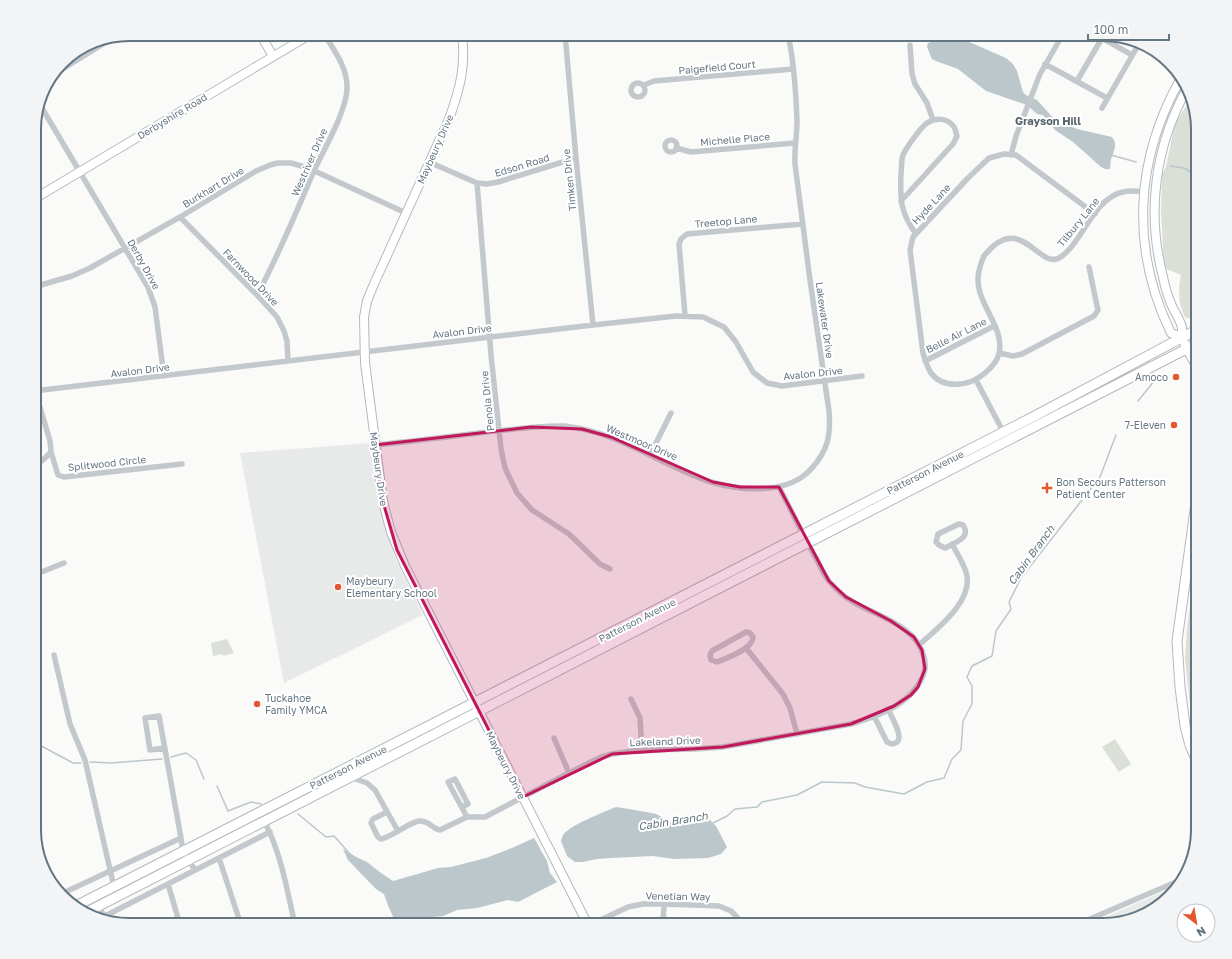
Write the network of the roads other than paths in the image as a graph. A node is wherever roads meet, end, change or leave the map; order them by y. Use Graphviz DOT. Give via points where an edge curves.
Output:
graph roads {
  1 [pos="264,41"];
  2 [pos="299,41"];
  3 [pos="328,41"];
  4 [pos="463,41"];
  5 [pos="566,41"];
  6 [pos="790,41"];
  7 [pos="1059,41"];
  8 [pos="1100,41"];
  9 [pos="1107,41"];
  10 [pos="910,45"];
  11 [pos="98,47"];
  12 [pos="1136,48"];
  13 [pos="1132,55"];
  14 [pos="273,56"];
  15 [pos="1046,64"];
  16 [pos="69,65"];
  17 [pos="793,69"];
  18 [pos="1077,81"];
  19 [pos="1178,84"];
  20 [pos="644,86"];
  21 [pos="1184,95"];
  22 [pos="1107,98"];
  23 [pos="1102,108"];
  24 [pos="43,110"];
  25 [pos="933,120"];
  26 [pos="795,144"];
  27 [pos="676,148"];
  28 [pos="1011,155"];
  29 [pos="576,158"];
  30 [pos="429,162"];
  31 [pos="80,171"];
  32 [pos="314,171"];
  33 [pos="476,183"];
  34 [pos="1144,192"];
  35 [pos="41,195"];
  36 [pos="901,201"];
  37 [pos="406,213"];
  38 [pos="1095,214"];
  39 [pos="180,217"];
  40 [pos="803,224"];
  41 [pos="916,234"];
  42 [pos="125,248"];
  43 [pos="1089,267"];
  44 [pos="41,285"];
  45 [pos="257,295"];
  46 [pos="685,316"];
  47 [pos="593,325"];
  48 [pos="994,326"];
  49 [pos="1191,332"];
  50 [pos="490,337"];
  51 [pos="1181,337"];
  52 [pos="1191,347"];
  53 [pos="1187,349"];
  54 [pos="365,352"];
  55 [pos="999,354"];
  56 [pos="1191,356"];
  57 [pos="288,361"];
  58 [pos="925,361"];
  59 [pos="164,376"];
  60 [pos="862,376"];
  61 [pos="976,380"];
  62 [pos="825,381"];
  63 [pos="41,389"];
  64 [pos="41,410"];
  65 [pos="671,414"];
  66 [pos="499,431"];
  67 [pos="1003,432"];
  68 [pos="1008,441"];
  69 [pos="375,446"];
  70 [pos="51,452"];
  71 [pos="650,455"];
  72 [pos="41,461"];
  73 [pos="182,464"];
  74 [pos="779,487"];
  75 [pos="803,535"];
  76 [pos="1191,538"];
  77 [pos="807,543"];
  78 [pos="952,544"];
  79 [pos="64,563"];
  80 [pos="610,569"];
  81 [pos="41,572"];
  82 [pos="919,645"];
  83 [pos="746,648"];
  84 [pos="54,655"];
  85 [pos="631,699"];
  86 [pos="475,702"];
  87 [pos="888,709"];
  88 [pos="479,711"];
  89 [pos="874,716"];
  90 [pos="797,734"];
  91 [pos="554,738"];
  92 [pos="1191,747"];
  93 [pos="165,748"];
  94 [pos="642,751"];
  95 [pos="569,773"];
  96 [pos="350,777"];
  97 [pos="523,797"];
  98 [pos="462,807"];
  99 [pos="387,812"];
  100 [pos="467,817"];
  101 [pos="264,821"];
  102 [pos="398,831"];
  103 [pos="270,832"];
  104 [pos="181,838"];
  105 [pos="183,851"];
  106 [pos="219,858"];
  107 [pos="188,860"];
  108 [pos="111,870"];
  109 [pos="195,870"];
  110 [pos="1174,883"];
  111 [pos="168,884"];
  112 [pos="114,887"];
  113 [pos="66,891"];
  114 [pos="81,904"];
  115 [pos="664,904"];
  116 [pos="98,906"];
  117 [pos="91,910"];
  118 [pos="103,913"];
  119 [pos="107,915"];
  120 [pos="178,918"];
  121 [pos="239,918"];
  122 [pos="293,918"];
  123 [pos="585,918"];
  124 [pos="604,918"];
  125 [pos="663,918"];
  126 [pos="738,918"];
  127 [pos="1092,918"];
  1 -- 14 [label="street"];
  2 -- 14 [label="street, Derbyshire Road"];
  3 -- 32 [label="street, Westriver Drive" via="342,63 347,89 345,104"];
  4 -- 30 [label="street, Maybeury Drive" via="464,55 460,85 449,119"];
  5 -- 29 [label="street, Timken Drive"];
  6 -- 17 [label="street, Lakewater Drive"];
  7 -- 15 [label="street"];
  8 -- 18 [label="street"];
  9 -- 13 [label="street"];
  10 -- 25 [label="street" via="915,84"];
  11 -- 16 [label="street"];
  12 -- 13 [label="street"];
  13 -- 22 [label="street"];
  14 -- 31 [label="street, Derbyshire Road"];
  15 -- 18 [label="street"];
  15 -- 28 [label="street" via="1034,88"];
  17 -- 20 [label="street, Paigefield Court" via="654,81"];
  17 -- 26 [label="street, Lakewater Drive" via="797,122"];
  18 -- 22 [label="street"];
  19 -- 34 [label="street" via="1157,130 1149,158"];
  21 -- 51 [label="street" via="1166,136 1154,195 1160,267 1182,327"];
  22 -- 23 [label="street"];
  24 -- 31 [label="street, Derby Drive"];
  25 -- 36 [label="street" via="927,123 902,156"];
  25 -- 36 [label="street" via="938,118 946,121 954,127 957,136 942,158"];
  26 -- 27 [label="street, Michelle Place" via="691,152"];
  26 -- 40 [label="street, Lakewater Drive" via="794,155"];
  28 -- 38 [label="street" via="1016,155 1028,163"];
  28 -- 41 [label="street, Hyde Lane" via="989,158"];
  29 -- 33 [label="street, Edson Road" via="498,182"];
  29 -- 47 [label="street, Timken Drive"];
  30 -- 33 [label="street, Edson Road"];
  30 -- 37 [label="street, Maybeury Drive"];
  31 -- 35 [label="street, Derbyshire Road"];
  31 -- 42 [label="street, Derby Drive"];
  32 -- 37 [label="street, Burkhart Drive"];
  32 -- 39 [label="street, Burkhart Drive" via="291,163 270,165"];
  32 -- 45 [label="street, Westriver Drive"];
  33 -- 50 [label="street, Penola Drive"];
  34 -- 38 [label="street, Tilbury Lane" via="1128,191 1112,196"];
  34 -- 51 [label="street" via="1144,239 1151,283 1171,333"];
  36 -- 41 [label="street" via="902,211"];
  37 -- 54 [label="street, Maybeury Drive" via="367,301 363,329"];
  38 -- 48 [label="street, Tilbury Lane" via="1066,253 1057,259 1049,258 1014,238 1007,238 993,246 982,258 977,275 978,289"];
  39 -- 42 [label="street, Burkhart Drive"];
  39 -- 45 [label="street, Farnwood Drive"];
  40 -- 46 [label="street, Treetop Lane" via="686,234 679,244"];
  40 -- 62 [label="street, Lakewater Drive"];
  41 -- 58 [label="street, Hyde Lane" via="910,250"];
  42 -- 44 [label="street, Burkhart Drive" via="77,275"];
  42 -- 59 [label="street, Derby Drive" via="144,278 152,299"];
  43 -- 55 [label="street" via="1098,310 1094,316 1022,354"];
  45 -- 57 [label="street, Farnwood Drive" via="277,317 284,331"];
  46 -- 47 [label="street, Avalon Drive"];
  46 -- 62 [label="street, Avalon Drive" via="703,317 724,327 753,372 767,383 782,386"];
  47 -- 50 [label="street, Avalon Drive"];
  48 -- 55 [label="street, Tilbury Lane"];
  48 -- 58 [label="street, Belle Air Lane"];
  49 -- 51 [label="main road, Patterson Avenue"];
  50 -- 54 [label="street, Avalon Drive"];
  50 -- 66 [label="street, Penola Drive"];
  51 -- 53 [label="main road"];
  51 -- 67 [label="main road, Patterson Avenue"];
  52 -- 53 [label="main road, Patterson Avenue"];
  53 -- 56 [label="main road"];
  53 -- 68 [label="main road, Patterson Avenue"];
  54 -- 57 [label="street, Avalon Drive"];
  54 -- 69 [label="street, Maybeury Drive"];
  55 -- 61 [label="street" via="992,366"];
  57 -- 59 [label="street, Avalon Drive"];
  58 -- 61 [label="street, Hyde Lane" via="930,372 946,383 960,384"];
  59 -- 63 [label="street, Avalon Drive"];
  60 -- 62 [label="street, Avalon Drive"];
  61 -- 67 [label="street"];
  62 -- 74 [label="street, Lakewater Drive" via="830,426 828,444 820,460 807,474"];
  64 -- 70 [label="street"];
  65 -- 71 [label="street"];
  66 -- 69 [label="street, Westmoor Drive"];
  66 -- 71 [label="street, Westmoor Drive" via="566,426 612,438"];
  66 -- 80 [label="street, Penola Drive" via="505,468 525,502 540,516 569,534 600,564"];
  67 -- 68 [label="street"];
  67 -- 75 [label="main road, Patterson Avenue"];
  68 -- 77 [label="main road, Patterson Avenue"];
  69 -- 86 [label="street, Maybeury Drive" via="383,502 397,550"];
  70 -- 72 [label="street"];
  70 -- 73 [label="street, Splitwood Circle" via="58,475 64,477"];
  71 -- 74 [label="street, Westmoor Drive" via="713,482 758,489"];
  74 -- 75 [label="street"];
  75 -- 77 [label="street"];
  75 -- 86 [label="main road, Patterson Avenue"];
  76 -- 92 [label="main road" via="1178,654 1185,726"];
  77 -- 82 [label="street" via="829,581 846,597 891,621 914,637"];
  77 -- 88 [label="main road, Patterson Avenue"];
  78 -- 78 [label="street" via="945,548 941,547 937,543 937,536 955,526 963,525 966,530 964,537"];
  78 -- 82 [label="street" via="966,573 968,582 965,595 948,617"];
  79 -- 81 [label="street"];
  82 -- 87 [label="street, Lakeland Drive" via="925,660 923,676 918,687 911,695"];
  83 -- 83 [label="street" via="753,639 750,633 746,632 712,651 710,657 717,662"];
  83 -- 90 [label="street" via="783,694"];
  84 -- 108 [label="street" via="70,724 85,760"];
  85 -- 94 [label="street" via="640,718"];
  86 -- 88 [label="street, Maybeury Drive"];
  86 -- 105 [label="main road, Patterson Avenue"];
  87 -- 89 [label="street, Lakeland Drive"];
  87 -- 89 [label="street" via="900,735 896,743 887,742"];
  88 -- 96 [label="main road, Patterson Avenue"];
  88 -- 97 [label="street, Maybeury Drive"];
  89 -- 90 [label="street, Lakeland Drive" via="851,724"];
  90 -- 94 [label="street, Lakeland Drive" via="723,747"];
  91 -- 95 [label="street"];
  93 -- 93 [label="street" via="159,716 145,718 150,750"];
  93 -- 104 [label="street"];
  94 -- 95 [label="street, Lakeland Drive" via="628,751 601,757"];
  95 -- 97 [label="street, Lakeland Drive"];
  96 -- 99 [label="street" via="370,784"];
  96 -- 101 [label="main road, Patterson Avenue"];
  97 -- 100 [label="street, Lakeland Drive" via="486,817"];
  97 -- 123 [label="street, Maybeury Drive"];
  98 -- 98 [label="street" via="468,804 455,779 448,782"];
  98 -- 100 [label="street"];
  99 -- 102 [label="street"];
  99 -- 102 [label="street, Lakeland Drive" via="373,819 371,823 378,837 381,839"];
  100 -- 102 [label="street, Lakeland Drive" via="440,830 427,822 418,821"];
  101 -- 103 [label="street"];
  101 -- 107 [label="main road, Patterson Avenue"];
  103 -- 106 [label="street"];
  103 -- 122 [label="street" via="278,853"];
  104 -- 105 [label="street"];
  104 -- 108 [label="street"];
  105 -- 107 [label="street"];
  105 -- 112 [label="main road, Patterson Avenue"];
  106 -- 109 [label="street"];
  106 -- 121 [label="street"];
  107 -- 109 [label="street"];
  107 -- 116 [label="main road, Patterson Avenue"];
  108 -- 112 [label="street"];
  108 -- 113 [label="street"];
  109 -- 111 [label="street"];
  110 -- 127 [label="street"];
  111 -- 119 [label="street"];
  111 -- 120 [label="street"];
  112 -- 114 [label="main road, Patterson Avenue"];
  115 -- 124 [label="street, Venetian Way" via="628,907"];
  115 -- 125 [label="street"];
  115 -- 126 [label="street, Venetian Way" via="722,907"];
  116 -- 117 [label="main road, Patterson Avenue"];
  116 -- 118 [label="street"];
}
